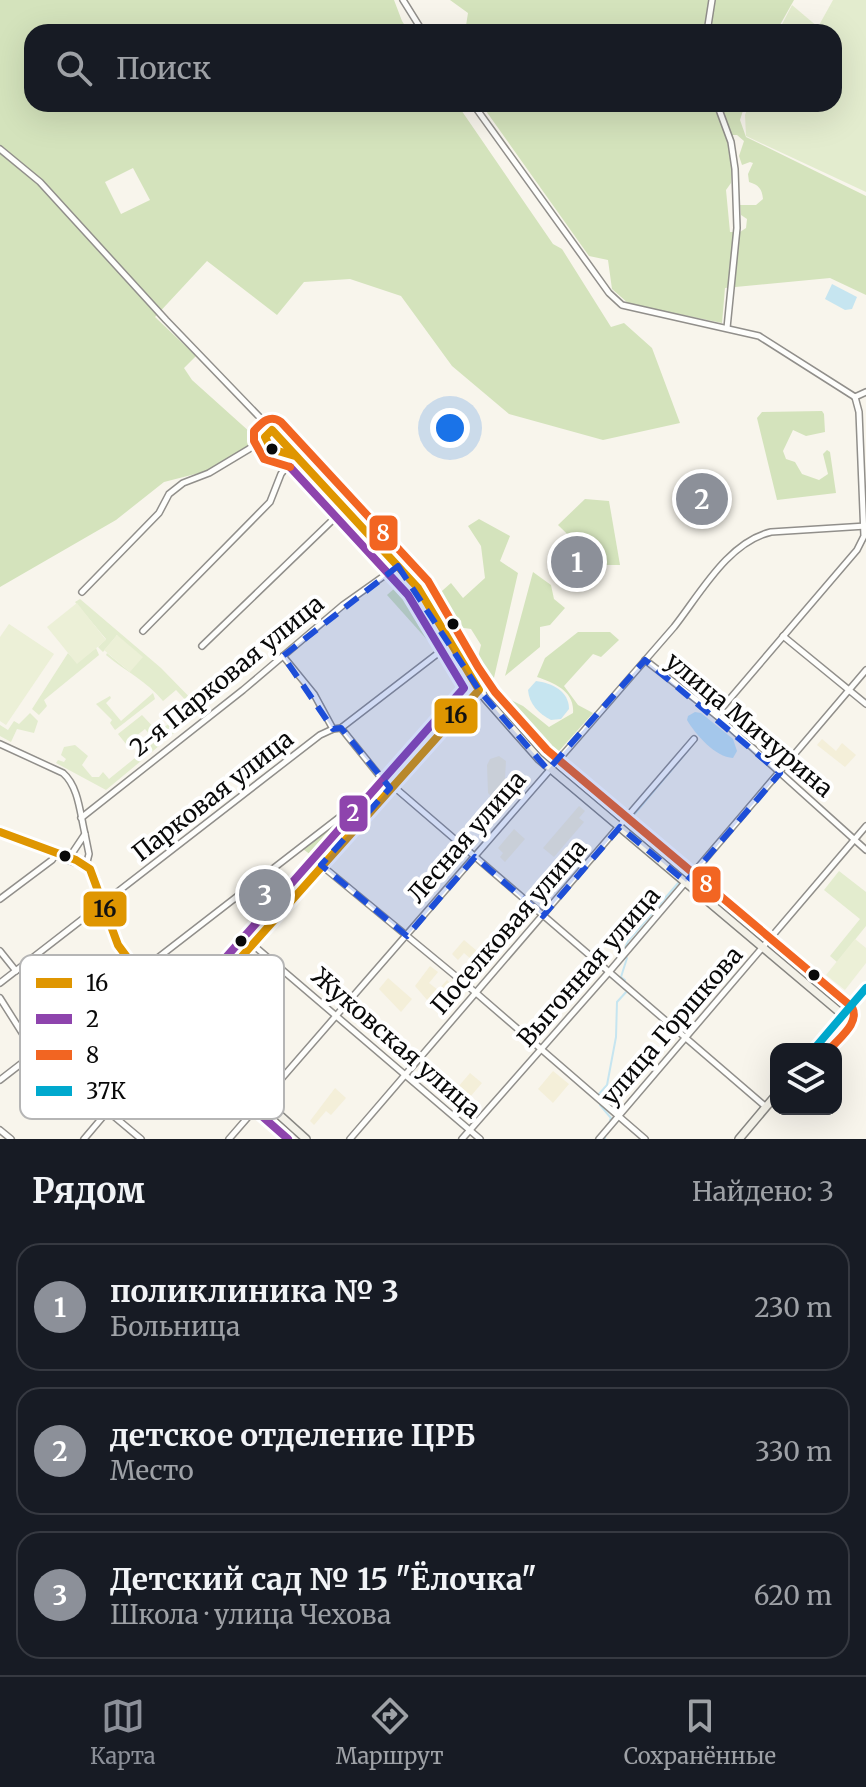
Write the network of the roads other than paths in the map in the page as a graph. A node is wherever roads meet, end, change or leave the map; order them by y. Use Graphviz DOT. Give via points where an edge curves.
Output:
graph roads {
  1 [pos="403,0"];
  2 [pos="712,0"];
  3 [pos="418,24"];
  4 [pos="708,24"];
  5 [pos="479,112"];
  6 [pos="720,112"];
  7 [pos="0,149"];
  8 [pos="727,328"];
  9 [pos="866,392"];
  10 [pos="855,397"];
  11 [pos="272,430"];
  12 [pos="295,456"];
  13 [pos="344,509"];
  14 [pos="866,526"];
  15 [pos="398,566"];
  16 [pos="82,592"];
  17 [pos="143,631"];
  18 [pos="783,636"];
  19 [pos="450,644"];
  20 [pos="202,646"];
  21 [pos="283,656"];
  22 [pos="645,660"];
  23 [pos="866,670"];
  24 [pos="849,689"];
  25 [pos="479,690"];
  26 [pos="866,704"];
  27 [pos="716,715"];
  28 [pos="337,728"];
  29 [pos="694,739"];
  30 [pos="0,744"];
  31 [pos="549,769"];
  32 [pos="780,773"];
  33 [pos="390,786"];
  34 [pos="81,818"];
  35 [pos="866,826"];
  36 [pos="620,827"];
  37 [pos="0,832"];
  38 [pos="85,834"];
  39 [pos="854,839"];
  40 [pos="866,850"];
  41 [pos="56,853"];
  42 [pos="475,857"];
  43 [pos="69,858"];
  44 [pos="321,865"];
  45 [pos="86,866"];
  46 [pos="686,882"];
  47 [pos="0,899"];
  48 [pos="103,905"];
  49 [pos="543,916"];
  50 [pos="407,936"];
  51 [pos="252,944"];
  52 [pos="764,946"];
  53 [pos="0,951"];
  54 [pos="37,955"];
  55 [pos="126,955"];
  56 [pos="162,955"];
  57 [pos="242,955"];
  58 [pos="265,955"];
  59 [pos="20,968"];
  60 [pos="16,971"];
  61 [pos="284,971"];
  62 [pos="609,972"];
  63 [pos="0,983"];
  64 [pos="866,988"];
  65 [pos="475,992"];
  66 [pos="0,998"];
  67 [pos="843,1015"];
  68 [pos="337,1016"];
  69 [pos="20,1029"];
  70 [pos="684,1039"];
  71 [pos="819,1043"];
  72 [pos="541,1050"];
  73 [pos="20,1065"];
  74 [pos="405,1074"];
  75 [pos="284,1077"];
  76 [pos="0,1080"];
  77 [pos="770,1102"];
  78 [pos="766,1107"];
  79 [pos="618,1116"];
  80 [pos="101,1119"];
  81 [pos="117,1119"];
  82 [pos="247,1119"];
  83 [pos="283,1119"];
  84 [pos="0,1130"];
  85 [pos="470,1130"];
  86 [pos="11,1139"];
  87 [pos="84,1139"];
  88 [pos="141,1139"];
  89 [pos="229,1139"];
  90 [pos="306,1139"];
  91 [pos="350,1139"];
  92 [pos="462,1139"];
  93 [pos="480,1139"];
  94 [pos="599,1139"];
  95 [pos="645,1139"];
  96 [pos="739,1139"];
  1 -- 3 [label="street"];
  2 -- 4 [label="street"];
  5 -- 8 [label="street" via="622,305"];
  6 -- 8 [label="street" via="735,169 737,228"];
  7 -- 11 [label="street" via="40,182"];
  8 -- 10 [label="street" via="759,336"];
  9 -- 10 [label="street"];
  10 -- 14 [label="street"];
  11 -- 12 [label="street"];
  11 -- 16 [label="street" via="169,494 159,513"];
  12 -- 13 [label="street"];
  12 -- 17 [label="street" via="270,502"];
  13 -- 15 [label="street"];
  13 -- 20 [label="street"];
  14 -- 18 [label="street" via="857,550"];
  14 -- 22 [label="street, Лесная улица" via="759,535 738,549"];
  15 -- 19 [label="street" via="418,588"];
  15 -- 21 [label="street, 2-я Парковая улица"];
  18 -- 24 [label="street"];
  18 -- 27 [label="street"];
  19 -- 25 [label="street"];
  19 -- 28 [label="street, Парковая улица"];
  21 -- 28 [label="street"];
  21 -- 34 [label="street, 2-я Парковая улица"];
  22 -- 27 [label="street, улица Мичурина"];
  22 -- 31 [label="street, Лесная улица"];
  23 -- 24 [label="street, Выгонная улица"];
  24 -- 26 [label="street"];
  24 -- 32 [label="street, Выгонная улица"];
  25 -- 31 [label="street"];
  25 -- 33 [label="street"];
  27 -- 32 [label="street, улица Мичурина"];
  28 -- 33 [label="street"];
  28 -- 48 [label="street, Парковая улица" via="320,735"];
  29 -- 36 [label="street, Поселковая улица"];
  30 -- 34 [label="street" via="69,778"];
  31 -- 36 [label="street"];
  31 -- 42 [label="street, Лесная улица"];
  32 -- 39 [label="street, улица Мичурина"];
  32 -- 46 [label="street, Выгонная улица"];
  33 -- 42 [label="street"];
  33 -- 44 [label="street"];
  33 -- 56 [label="street" via="250,884"];
  34 -- 38 [label="street"];
  35 -- 39 [label="street, улица Горшкова"];
  36 -- 46 [label="street"];
  36 -- 49 [label="street, Поселковая улица"];
  37 -- 41 [label="street"];
  38 -- 43 [label="street"];
  38 -- 45 [label="street"];
  39 -- 40 [label="street, улица Мичурина"];
  39 -- 52 [label="street, улица Горшкова"];
  41 -- 43 [label="street"];
  41 -- 47 [label="street"];
  42 -- 49 [label="street"];
  42 -- 50 [label="street, Лесная улица"];
  43 -- 45 [label="street"];
  44 -- 50 [label="street"];
  44 -- 51 [label="street"];
  45 -- 48 [label="street"];
  46 -- 52 [label="street"];
  46 -- 62 [label="street, Выгонная улица"];
  48 -- 54 [label="street, Парковая улица"];
  48 -- 55 [label="street"];
  49 -- 62 [label="street"];
  49 -- 65 [label="street, Поселковая улица"];
  50 -- 65 [label="street"];
  50 -- 68 [label="street, Лесная улица"];
  51 -- 57 [label="street"];
  51 -- 58 [label="street, Жуковская улица"];
  52 -- 67 [label="street"];
  52 -- 70 [label="street, улица Горшкова"];
  53 -- 60 [label="street"];
  59 -- 60 [label="street, Парковая улица"];
  60 -- 63 [label="street, Парковая улица"];
  61 -- 68 [label="street, Жуковская улица"];
  62 -- 70 [label="street"];
  62 -- 72 [label="street, Выгонная улица"];
  64 -- 67 [label="street"];
  65 -- 72 [label="street"];
  65 -- 74 [label="street, Поселковая улица"];
  66 -- 69 [label="street"];
  67 -- 71 [label="street"];
  68 -- 74 [label="street, Жуковская улица"];
  68 -- 75 [label="street, Лесная улица"];
  70 -- 78 [label="street"];
  70 -- 79 [label="street, улица Горшкова"];
  72 -- 79 [label="street"];
  72 -- 85 [label="street, Выгонная улица"];
  73 -- 76 [label="street"];
  74 -- 85 [label="street, Жуковская улица"];
  74 -- 91 [label="street, Поселковая улица"];
  77 -- 78 [label="street"];
  78 -- 96 [label="street"];
  79 -- 94 [label="street, улица Горшкова"];
  79 -- 95 [label="street"];
  80 -- 87 [label="street"];
  81 -- 88 [label="street"];
  82 -- 89 [label="street, Лесная улица"];
  83 -- 90 [label="street"];
  84 -- 86 [label="street"];
  85 -- 92 [label="street, Выгонная улица"];
  85 -- 93 [label="street, Жуковская улица"];
}
